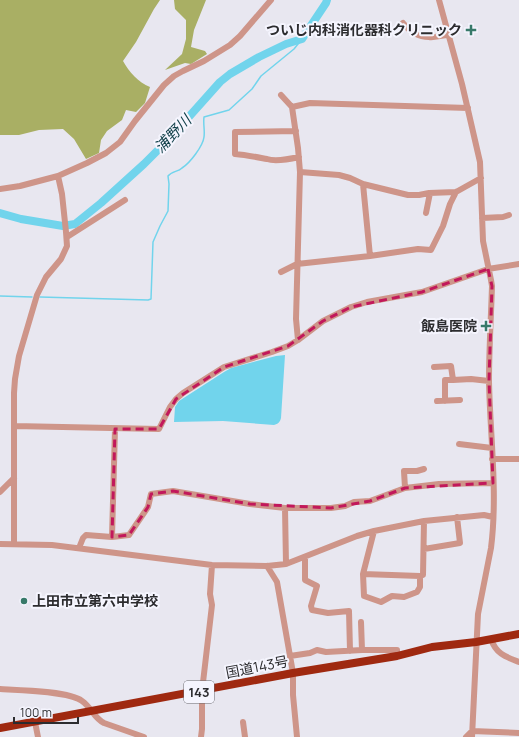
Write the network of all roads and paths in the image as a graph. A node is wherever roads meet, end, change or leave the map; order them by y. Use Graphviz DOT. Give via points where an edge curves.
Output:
graph roads {
  1 [pos="271,0"];
  2 [pos="439,0"];
  3 [pos="403,23"];
  4 [pos="449,35"];
  5 [pos="281,95"];
  6 [pos="292,107"];
  7 [pos="468,108"];
  8 [pos="296,131"];
  9 [pos="299,157"];
  10 [pos="300,172"];
  11 [pos="58,176"];
  12 [pos="481,178"];
  13 [pos="363,184"];
  14 [pos="0,190"];
  15 [pos="456,192"];
  16 [pos="430,193"];
  17 [pos="125,200"];
  18 [pos="426,213"];
  19 [pos="509,215"];
  20 [pos="482,218"];
  21 [pos="67,235"];
  22 [pos="370,256"];
  23 [pos="297,264"];
  24 [pos="519,264"];
  25 [pos="488,269"];
  26 [pos="281,272"];
  27 [pos="298,340"];
  28 [pos="434,367"];
  29 [pos="453,380"];
  30 [pos="489,380"];
  31 [pos="460,400"];
  32 [pos="437,401"];
  33 [pos="445,401"];
  34 [pos="14,426"];
  35 [pos="115,429"];
  36 [pos="459,444"];
  37 [pos="492,448"];
  38 [pos="492,459"];
  39 [pos="519,459"];
  40 [pos="424,469"];
  41 [pos="14,478"];
  42 [pos="493,483"];
  43 [pos="404,488"];
  44 [pos="0,492"];
  45 [pos="285,508"];
  46 [pos="457,517"];
  47 [pos="493,517"];
  48 [pos="424,521"];
  49 [pos="374,530"];
  50 [pos="112,537"];
  51 [pos="0,544"];
  52 [pos="14,544"];
  53 [pos="80,548"];
  54 [pos="424,549"];
  55 [pos="305,557"];
  56 [pos="286,564"];
  57 [pos="212,565"];
  58 [pos="267,566"];
  59 [pos="363,574"];
  60 [pos="420,576"];
  61 [pos="361,622"];
  62 [pos="519,634"];
  63 [pos="491,639"];
  64 [pos="476,642"];
  65 [pos="362,650"];
  66 [pos="350,651"];
  67 [pos="290,656"];
  68 [pos="397,656"];
  69 [pos="519,662"];
  70 [pos="293,673"];
  71 [pos="0,689"];
  72 [pos="202,691"];
  73 [pos="91,711"];
  74 [pos="35,722"];
  75 [pos="243,722"];
  76 [pos="0,728"];
  77 [pos="519,733"];
  78 [pos="472,734"];
  79 [pos="136,736"];
  80 [pos="38,737"];
  81 [pos="144,737"];
  82 [pos="201,737"];
  83 [pos="245,737"];
  84 [pos="297,737"];
  85 [pos="466,737"];
  1 -- 11 [label="street" via="230,45 183,70 164,84 120,142 106,153"];
  2 -- 4 [label="street"];
  3 -- 4 [label="street" via="415,34 428,37"];
  4 -- 7 [label="street"];
  5 -- 6 [label="street"];
  6 -- 7 [label="street" via="310,103"];
  6 -- 8 [label="street"];
  7 -- 12 [label="street"];
  8 -- 9 [label="street"];
  8 -- 9 [label="street" via="235,132 235,154 268,160"];
  9 -- 10 [label="street"];
  10 -- 13 [label="street" via="338,175"];
  10 -- 23 [label="street"];
  11 -- 14 [label="street"];
  11 -- 21 [label="street"];
  12 -- 15 [label="street"];
  12 -- 20 [label="street"];
  13 -- 16 [label="street" via="408,195"];
  13 -- 22 [label="street"];
  15 -- 16 [label="street"];
  15 -- 22 [label="street" via="444,226 431,250 418,249"];
  16 -- 18 [label="street"];
  17 -- 21 [label="street"];
  19 -- 20 [label="street"];
  20 -- 25 [label="street"];
  21 -- 34 [label="street" via="67,246 63,256 39,289 19,356 15,379"];
  22 -- 23 [label="street"];
  23 -- 26 [label="street"];
  23 -- 27 [label="street"];
  24 -- 25 [label="street"];
  25 -- 27 [label="street" via="422,292 367,302 323,321"];
  25 -- 30 [label="street" via="492,286"];
  27 -- 35 [label="street" via="272,352 224,367 183,393 170,407 159,429"];
  28 -- 29 [label="street" via="452,366"];
  29 -- 30 [label="street"];
  29 -- 33 [label="street" via="446,380"];
  30 -- 37 [label="street"];
  31 -- 33 [label="street"];
  32 -- 33 [label="street"];
  34 -- 35 [label="street"];
  34 -- 41 [label="street"];
  35 -- 50 [label="street"];
  36 -- 37 [label="street"];
  37 -- 38 [label="street"];
  38 -- 39 [label="street"];
  38 -- 42 [label="street"];
  40 -- 43 [label="street" via="404,471"];
  41 -- 44 [label="street"];
  41 -- 52 [label="street"];
  42 -- 43 [label="street"];
  42 -- 47 [label="street"];
  43 -- 45 [label="street" via="370,502 354,502 331,508"];
  45 -- 50 [label="street" via="173,491 151,494 148,507 129,535"];
  45 -- 56 [label="street"];
  46 -- 47 [label="street"];
  46 -- 48 [label="street"];
  46 -- 54 [label="street" via="460,543"];
  47 -- 64 [label="street" via="491,548 478,614"];
  48 -- 49 [label="street"];
  48 -- 54 [label="street"];
  49 -- 55 [label="street"];
  49 -- 59 [label="street"];
  50 -- 53 [label="street" via="86,535"];
  51 -- 52 [label="street"];
  52 -- 53 [label="street"];
  53 -- 57 [label="street"];
  54 -- 60 [label="street"];
  55 -- 56 [label="street"];
  55 -- 66 [label="street" via="305,580 317,586 310,606 312,610 328,613 349,611"];
  56 -- 58 [label="street"];
  57 -- 58 [label="street"];
  57 -- 72 [label="street" via="212,605"];
  58 -- 67 [label="street" via="277,582"];
  59 -- 60 [label="street"];
  59 -- 60 [label="street" via="364,596 381,602 392,596 404,597 417,592 420,587"];
  61 -- 65 [label="street"];
  62 -- 63 [label="highway, 国道143号 / 143"];
  63 -- 64 [label="highway, 国道143号 / 143"];
  63 -- 69 [label="street" via="499,652"];
  64 -- 68 [label="highway, 国道143号 / 143" via="432,647"];
  64 -- 78 [label="street"];
  65 -- 66 [label="street"];
  65 -- 68 [label="street" via="397,650"];
  66 -- 67 [label="street" via="316,650"];
  67 -- 70 [label="street"];
  68 -- 70 [label="highway, 国道143号 / 143"];
  70 -- 72 [label="highway, 国道143号 / 143"];
  70 -- 84 [label="street"];
  71 -- 73 [label="street" via="46,692 77,698"];
  72 -- 73 [label="highway, 国道143号 / 143"];
  72 -- 82 [label="street"];
  73 -- 74 [label="highway, 国道143号 / 143"];
  73 -- 79 [label="street" via="104,723"];
  74 -- 76 [label="highway, 国道143号 / 143"];
  74 -- 80 [label="street"];
  75 -- 83 [label="street"];
  77 -- 78 [label="street"];
  78 -- 85 [label="street"];
  79 -- 81 [label="street"];
}
